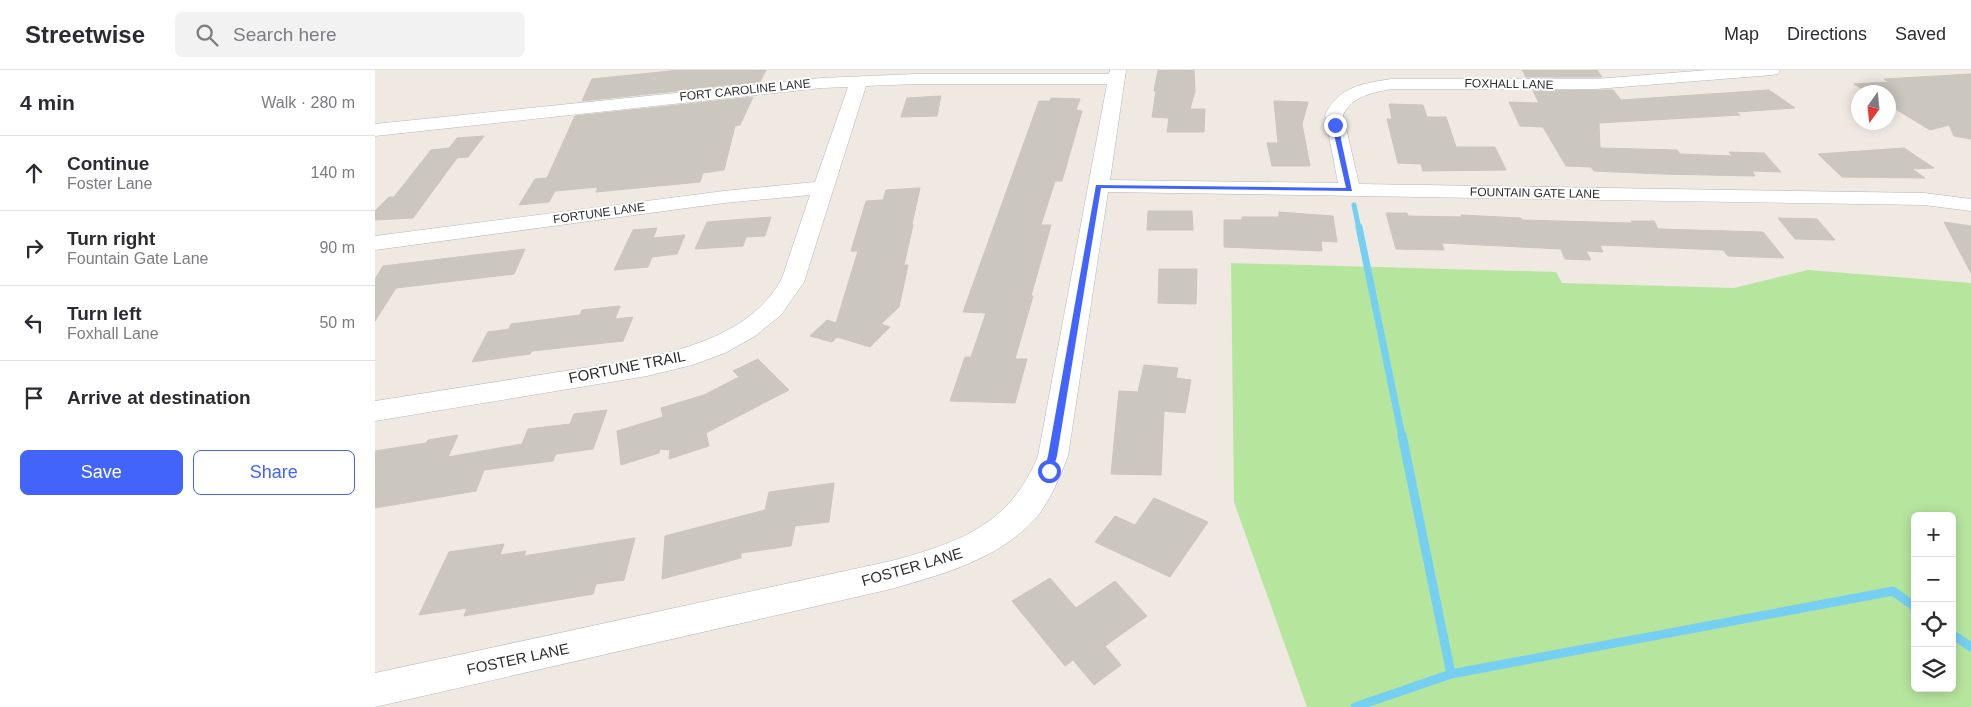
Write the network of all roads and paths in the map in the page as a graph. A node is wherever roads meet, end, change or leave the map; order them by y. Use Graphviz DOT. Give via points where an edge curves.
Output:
graph roads {
  1 [pos="1772,70"];
  2 [pos="1118,75"];
  3 [pos="859,81"];
  4 [pos="375,130"];
  5 [pos="1098,186"];
  6 [pos="823,188"];
  7 [pos="1350,190"];
  8 [pos="1971,205"];
  9 [pos="375,243"];
  10 [pos="375,411"];
  11 [pos="375,690"];
  1 -- 7 [label="street, FOXHALL LANE" via="1596,84 1423,83 1370,88 1344,99 1334,114"];
  2 -- 3 [label="street, FORT CAROLINE LANE"];
  2 -- 5 [label="street, FOSTER LANE"];
  3 -- 4 [label="street, FORT CAROLINE LANE" via="743,90"];
  3 -- 6 [label="street, FORTUNE TRAIL"];
  5 -- 7 [label="street, FOUNTAIN GATE LANE"];
  5 -- 11 [label="street, FOSTER LANE" via="1049,471 1026,506 999,532 965,552 923,567"];
  6 -- 9 [label="street, FORTUNE LANE" via="715,198"];
  6 -- 10 [label="street, FORTUNE TRAIL" via="787,290 769,313 736,336 667,362"];
  7 -- 8 [label="street, FOUNTAIN GATE LANE" via="1924,199"];
}
